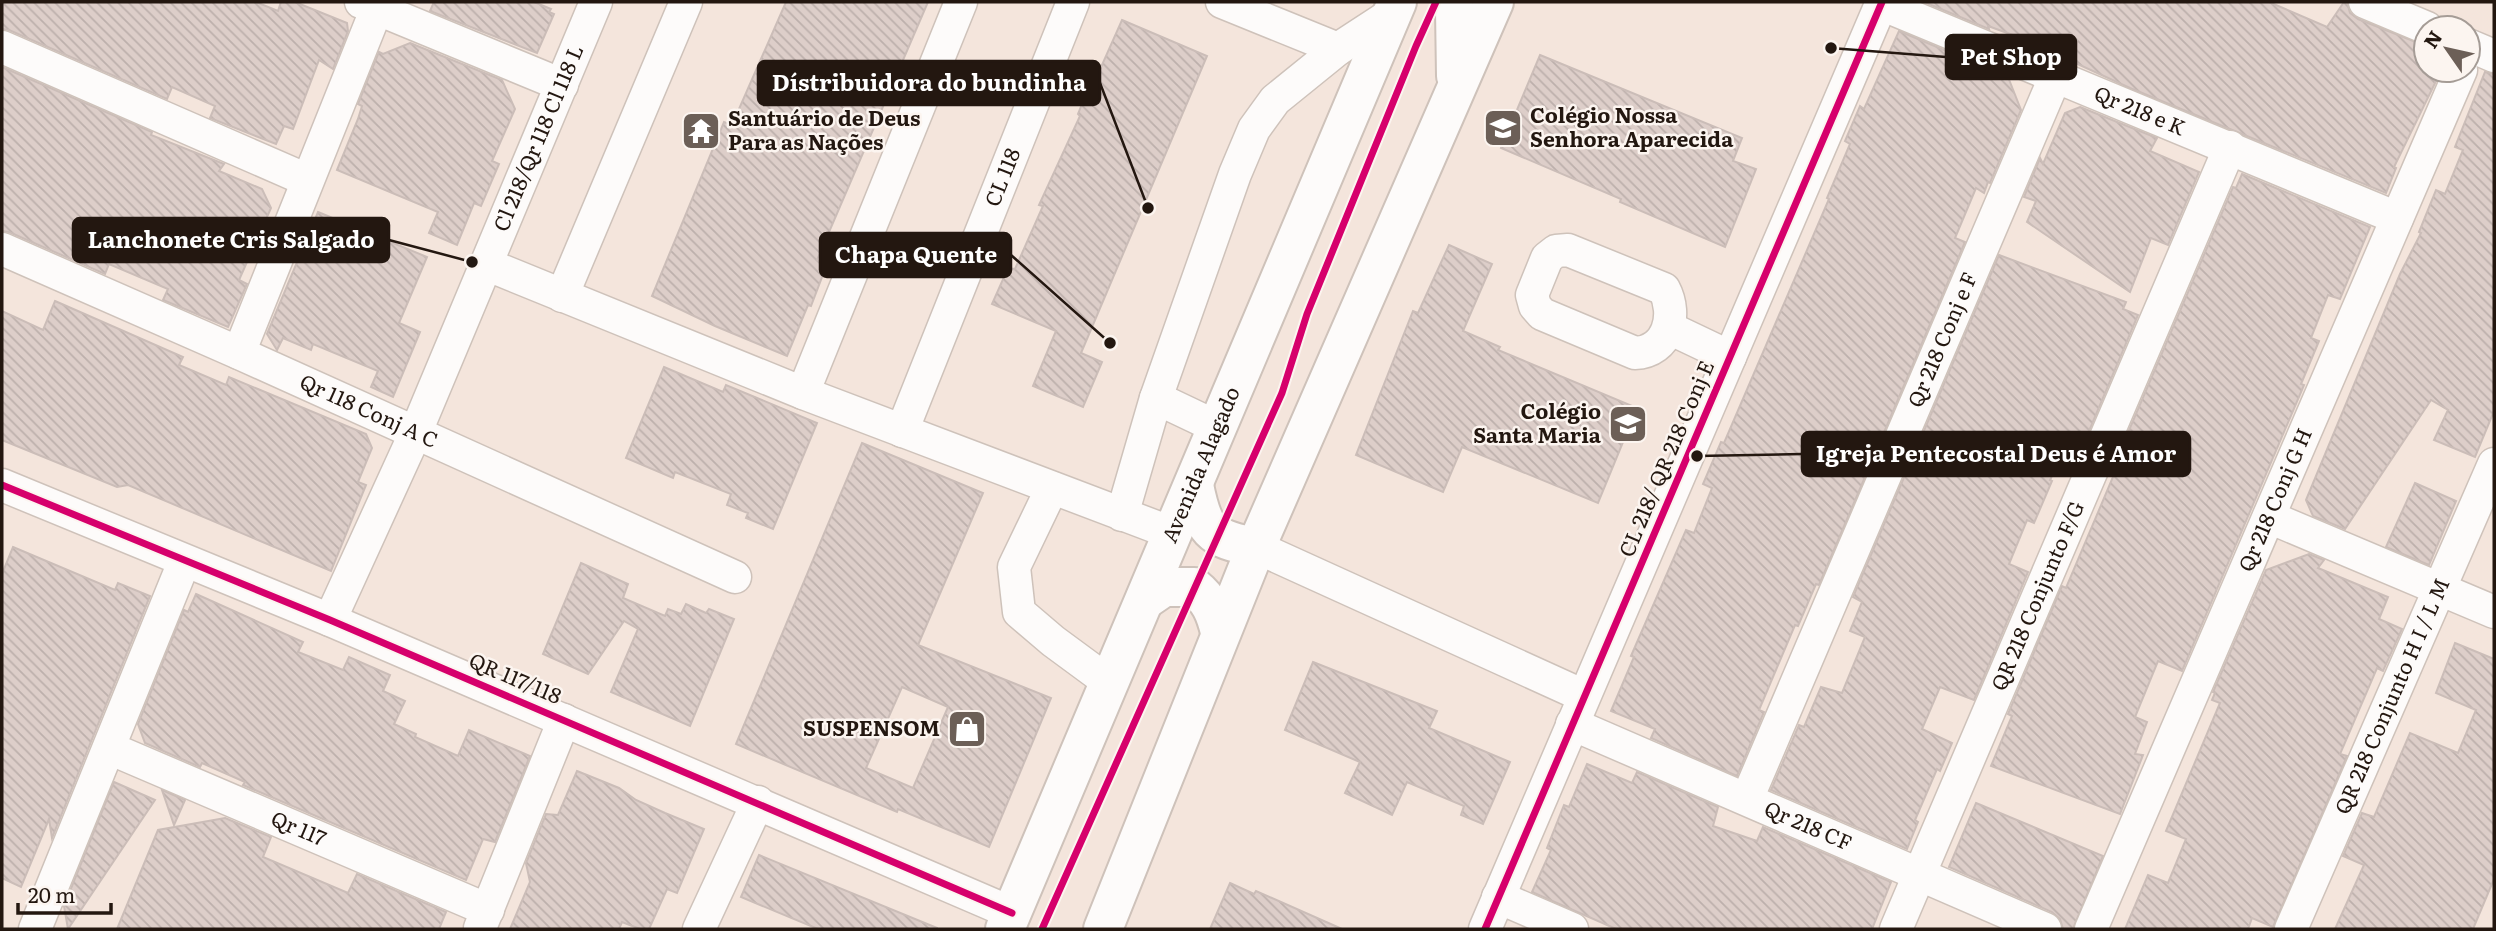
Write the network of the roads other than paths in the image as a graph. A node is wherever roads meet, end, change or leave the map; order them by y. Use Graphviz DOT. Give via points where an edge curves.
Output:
graph roads {
  1 [pos="596,2"];
  2 [pos="685,2"];
  3 [pos="961,2"];
  4 [pos="1073,2"];
  5 [pos="1222,2"];
  6 [pos="1452,2"];
  7 [pos="1494,2"];
  8 [pos="2365,2"];
  9 [pos="1882,3"];
  10 [pos="369,5"];
  11 [pos="1395,7"];
  12 [pos="2412,22"];
  13 [pos="2,47"];
  14 [pos="1338,49"];
  15 [pos="2056,75"];
  16 [pos="2458,84"];
  17 [pos="562,85"];
  18 [pos="1456,92"];
  19 [pos="2230,147"];
  20 [pos="307,180"];
  21 [pos="2397,218"];
  22 [pos="2,249"];
  23 [pos="488,265"];
  24 [pos="562,296"];
  25 [pos="1669,328"];
  26 [pos="239,353"];
  27 [pos="1730,357"];
  28 [pos="803,393"];
  29 [pos="1156,398"];
  30 [pos="1217,427"];
  31 [pos="902,431"];
  32 [pos="415,434"];
  33 [pos="2494,464"];
  34 [pos="2,485"];
  35 [pos="1194,485"];
  36 [pos="1052,488"];
  37 [pos="1122,515"];
  38 [pos="2269,517"];
  39 [pos="1172,533"];
  40 [pos="1256,547"];
  41 [pos="184,562"];
  42 [pos="735,577"];
  43 [pos="2440,589"];
  44 [pos="1145,600"];
  45 [pos="2494,612"];
  46 [pos="330,620"];
  47 [pos="1220,632"];
  48 [pos="1110,683"];
  49 [pos="1578,710"];
  50 [pos="564,720"];
  51 [pos="109,748"];
  52 [pos="1747,799"];
  53 [pos="758,802"];
  54 [pos="1918,876"];
  55 [pos="1498,897"];
  56 [pos="484,919"];
  57 [pos="1008,921"];
  58 [pos="41,927"];
  59 [pos="699,929"];
  60 [pos="1103,929"];
  61 [pos="1485,929"];
  62 [pos="1572,929"];
  63 [pos="1896,929"];
  64 [pos="2045,929"];
  65 [pos="2091,929"];
  66 [pos="2291,929"];
  1 -- 17 [label="street, Cl 218/Qr 118 Cl 118 L"];
  2 -- 24 [label="street"];
  3 -- 28 [label="street"];
  4 -- 31 [label="street, CL 118"];
  5 -- 14 [label="street"];
  6 -- 18 [label="main road"];
  7 -- 18 [label="main road"];
  8 -- 12 [label="street"];
  9 -- 15 [label="street, Qr 218 e K"];
  9 -- 27 [label="street, CL 218/ QR 218 Conj E"];
  10 -- 17 [label="street"];
  10 -- 20 [label="street"];
  11 -- 14 [label="street"];
  11 -- 30 [label="main road, Avenida Alagado"];
  13 -- 20 [label="street"];
  14 -- 29 [label="street" via="1275,100 1254,129"];
  15 -- 19 [label="street, Qr 218 e K"];
  15 -- 52 [label="street, Qr 218 Conj e F"];
  16 -- 21 [label="street, Qr 218 Conj G H"];
  17 -- 23 [label="street, Cl 218/Qr 118 Cl 118 L"];
  18 -- 40 [label="main road"];
  19 -- 21 [label="street, Qr 218 e K"];
  19 -- 54 [label="street, QR 218 Conjunto F/G"];
  20 -- 26 [label="street"];
  21 -- 38 [label="street, Qr 218 Conj G H"];
  22 -- 26 [label="street, Qr 118 Conj A C"];
  23 -- 24 [label="street"];
  23 -- 32 [label="street, Cl 218/Qr 118 Cl 118 L"];
  24 -- 28 [label="street"];
  25 -- 27 [label="street"];
  26 -- 32 [label="street, Qr 118 Conj A C"];
  27 -- 49 [label="street, CL 218/ QR 218 Conj E"];
  28 -- 31 [label="street"];
  29 -- 30 [label="street"];
  29 -- 37 [label="street"];
  30 -- 35 [label="main road, Avenida Alagado"];
  31 -- 36 [label="street"];
  32 -- 42 [label="street, Qr 118 Conj A C"];
  32 -- 46 [label="street, Cl 218/Qr 118 Cl 118 L"];
  33 -- 43 [label="street, QR 218 Conjunto H I / L M"];
  34 -- 41 [label="street, QR 117/118"];
  35 -- 39 [label="main road, Avenida Alagado"];
  35 -- 40 [label="main road" via="1200,516 1210,530 1218,537"];
  36 -- 37 [label="street"];
  36 -- 48 [label="street" via="1014,567 1019,612"];
  37 -- 39 [label="street"];
  38 -- 43 [label="street"];
  38 -- 65 [label="street, Qr 218 Conj G H"];
  39 -- 44 [label="main road, Avenida Alagado"];
  40 -- 47 [label="main road"];
  40 -- 49 [label="street, Qr 218 CF"];
  41 -- 46 [label="street, QR 117/118"];
  41 -- 51 [label="street"];
  43 -- 45 [label="street"];
  43 -- 66 [label="street, QR 218 Conjunto H I / L M"];
  44 -- 47 [label="main road" via="1164,587 1194,587 1214,608"];
  44 -- 48 [label="main road, Avenida Alagado"];
  46 -- 50 [label="street, QR 117/118"];
  47 -- 60 [label="main road"];
  48 -- 57 [label="main road, Avenida Alagado"];
  49 -- 52 [label="street, Qr 218 CF"];
  49 -- 55 [label="street, CL 218/ QR 218 Conj E"];
  50 -- 53 [label="street, QR 117/118"];
  50 -- 56 [label="street"];
  51 -- 56 [label="street, Qr 117"];
  51 -- 58 [label="street"];
  52 -- 54 [label="street, Qr 218 CF"];
  53 -- 57 [label="street, QR 117/118"];
  53 -- 59 [label="street"];
  54 -- 63 [label="street, QR 218 Conjunto F/G"];
  54 -- 64 [label="street, Qr 218 CF"];
  55 -- 61 [label="street, CL 218/ QR 218 Conj E"];
  55 -- 62 [label="street"];
}
